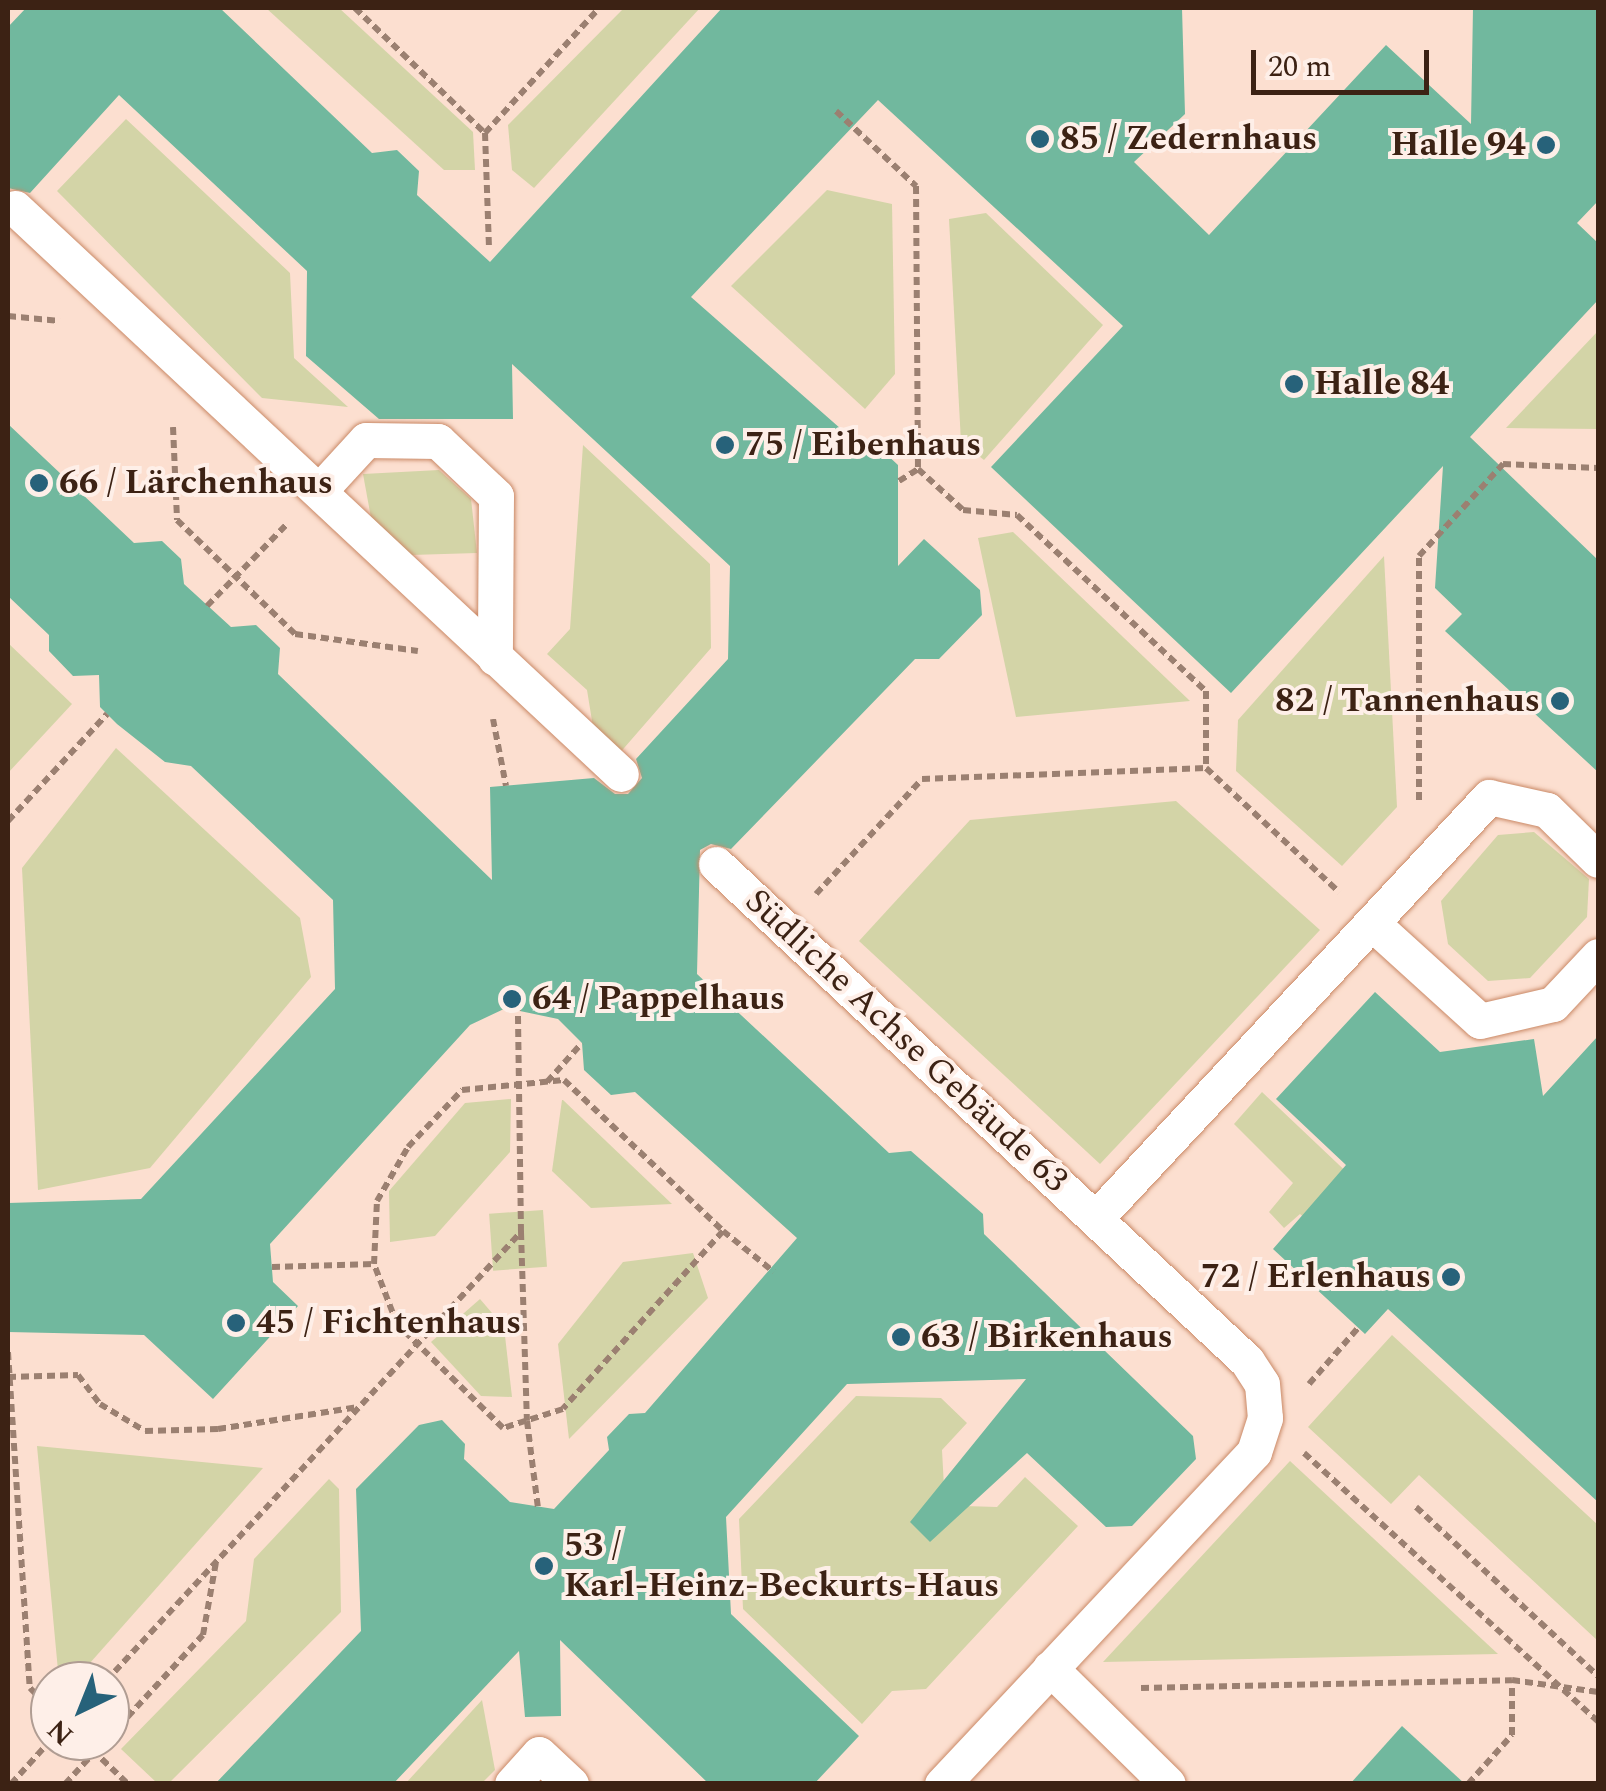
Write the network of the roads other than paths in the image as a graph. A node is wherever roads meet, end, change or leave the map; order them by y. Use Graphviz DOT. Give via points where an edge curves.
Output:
graph roads {
  1 [pos="16,208"];
  2 [pos="320,490"];
  3 [pos="495,658"];
  4 [pos="621,774"];
  5 [pos="1598,860"];
  6 [pos="716,864"];
  7 [pos="1372,924"];
  8 [pos="1598,956"];
  9 [pos="1096,1218"];
  10 [pos="1060,1679"];
  11 [pos="512,1784"];
  12 [pos="571,1784"];
  13 [pos="942,1784"];
  14 [pos="1168,1784"];
  1 -- 2 [label="lane"];
  2 -- 3 [label="lane"];
  2 -- 3 [label="lane" via="366,440 438,441 496,496"];
  3 -- 4 [label="lane"];
  5 -- 7 [label="lane" via="1548,810 1489,798"];
  6 -- 9 [label="lane, Südliche Achse Gebäude 63"];
  7 -- 8 [label="lane" via="1480,1021 1553,1004"];
  7 -- 9 [label="lane"];
  9 -- 10 [label="lane, Südliche Achse Gebäude 63" via="1247,1361 1262,1384 1265,1418 1254,1452"];
  10 -- 13 [label="lane"];
  10 -- 14 [label="lane"];
  11 -- 12 [label="lane" via="539,1754"];
}
